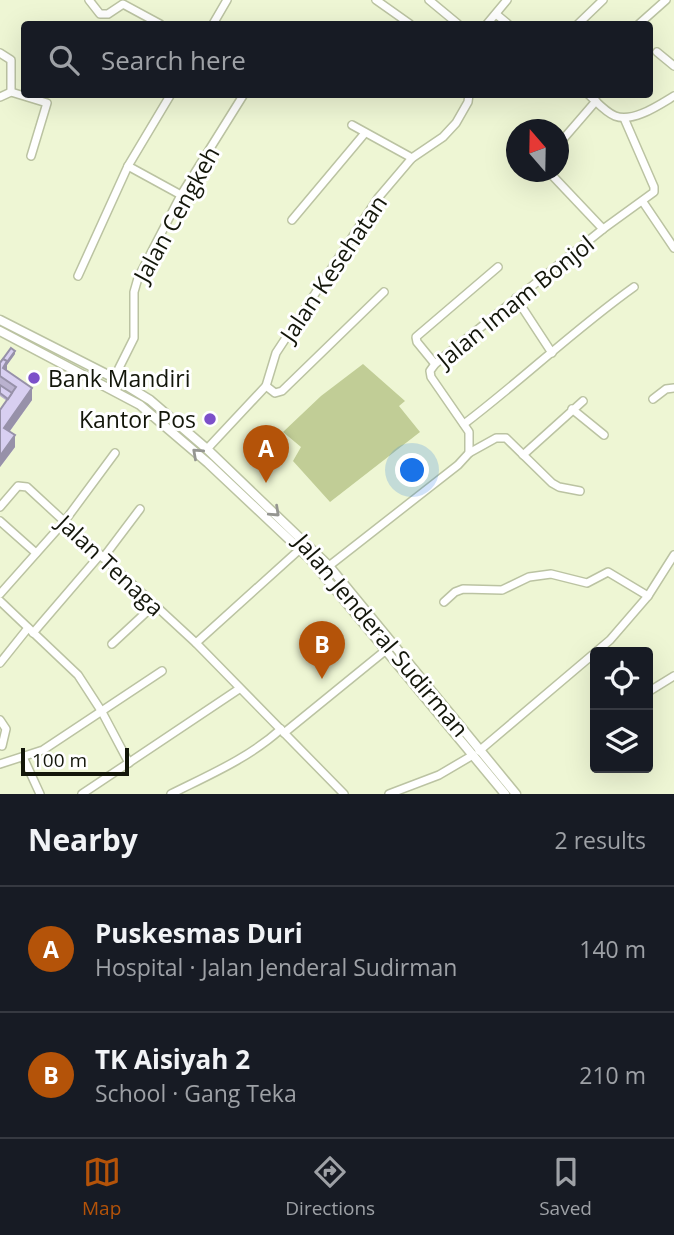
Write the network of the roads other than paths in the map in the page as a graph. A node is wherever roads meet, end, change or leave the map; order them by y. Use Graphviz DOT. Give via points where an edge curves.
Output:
graph roads {
  1 [pos="89,0"];
  2 [pos="227,0"];
  3 [pos="376,0"];
  4 [pos="429,0"];
  5 [pos="603,0"];
  6 [pos="666,0"];
  7 [pos="503,1"];
  8 [pos="496,14"];
  9 [pos="154,21"];
  10 [pos="215,21"];
  11 [pos="406,21"];
  12 [pos="454,21"];
  13 [pos="490,21"];
  14 [pos="504,21"];
  15 [pos="581,21"];
  16 [pos="642,21"];
  17 [pos="657,52"];
  18 [pos="0,53"];
  19 [pos="674,66"];
  20 [pos="10,92"];
  21 [pos="21,95"];
  22 [pos="674,96"];
  23 [pos="0,97"];
  24 [pos="30,98"];
  25 [pos="169,98"];
  26 [pos="242,98"];
  27 [pos="468,98"];
  28 [pos="593,98"];
  29 [pos="596,101"];
  30 [pos="624,118"];
  31 [pos="352,125"];
  32 [pos="569,132"];
  33 [pos="365,133"];
  34 [pos="31,156"];
  35 [pos="412,158"];
  36 [pos="128,166"];
  37 [pos="558,182"];
  38 [pos="181,195"];
  39 [pos="643,202"];
  40 [pos="292,220"];
  41 [pos="603,229"];
  42 [pos="674,248"];
  43 [pos="498,267"];
  44 [pos="78,276"];
  45 [pos="634,287"];
  46 [pos="384,292"];
  47 [pos="516,298"];
  48 [pos="0,320"];
  49 [pos="0,331"];
  50 [pos="552,353"];
  51 [pos="435,364"];
  52 [pos="114,377"];
  53 [pos="266,386"];
  54 [pos="674,388"];
  55 [pos="653,400"];
  56 [pos="583,401"];
  57 [pos="572,409"];
  58 [pos="174,421"];
  59 [pos="464,424"];
  60 [pos="168,428"];
  61 [pos="604,435"];
  62 [pos="207,449"];
  63 [pos="115,453"];
  64 [pos="469,453"];
  65 [pos="523,455"];
  66 [pos="580,491"];
  67 [pos="0,506"];
  68 [pos="140,509"];
  69 [pos="0,521"];
  70 [pos="64,522"];
  71 [pos="299,550"];
  72 [pos="36,553"];
  73 [pos="674,555"];
  74 [pos="101,557"];
  75 [pos="329,566"];
  76 [pos="0,594"];
  77 [pos="648,596"];
  78 [pos="0,601"];
  79 [pos="444,602"];
  80 [pos="154,605"];
  81 [pos="372,621"];
  82 [pos="364,627"];
  83 [pos="31,630"];
  84 [pos="196,643"];
  85 [pos="112,644"];
  86 [pos="386,650"];
  87 [pos="0,663"];
  88 [pos="162,671"];
  89 [pos="674,676"];
  90 [pos="239,689"];
  91 [pos="653,689"];
  92 [pos="102,712"];
  93 [pos="0,720"];
  94 [pos="283,731"];
  95 [pos="2,746"];
  96 [pos="476,753"];
  97 [pos="23,757"];
  98 [pos="129,763"];
  99 [pos="0,764"];
  100 [pos="40,794"];
  101 [pos="82,794"];
  102 [pos="171,794"];
  103 [pos="344,794"];
  104 [pos="389,794"];
  105 [pos="505,794"];
  106 [pos="516,794"];
  1 -- 9 [label="street" via="100,14 123,4"];
  2 -- 10 [label="street"];
  3 -- 11 [label="street"];
  4 -- 12 [label="street"];
  5 -- 15 [label="street"];
  6 -- 16 [label="street"];
  7 -- 8 [label="street"];
  8 -- 13 [label="street"];
  8 -- 14 [label="street"];
  17 -- 19 [label="street"];
  18 -- 20 [label="street" via="10,60"];
  20 -- 21 [label="street"];
  20 -- 23 [label="street"];
  22 -- 30 [label="street"];
  24 -- 34 [label="street" via="47,103"];
  25 -- 36 [label="street"];
  26 -- 38 [label="street, Jalan Cengkeh"];
  27 -- 35 [label="street, Jalan Kesehatan" via="450,130"];
  28 -- 29 [label="street"];
  29 -- 30 [label="street" via="612,115"];
  29 -- 32 [label="street"];
  30 -- 39 [label="street" via="654,187"];
  31 -- 33 [label="street"];
  33 -- 35 [label="street"];
  33 -- 40 [label="street"];
  35 -- 53 [label="street, Jalan Kesehatan" via="378,198 276,353"];
  36 -- 38 [label="street"];
  36 -- 44 [label="street"];
  37 -- 41 [label="street"];
  38 -- 52 [label="street, Jalan Cengkeh" via="138,278 134,338"];
  39 -- 41 [label="street, Jalan Imam Bonjol"];
  39 -- 42 [label="street"];
  41 -- 47 [label="street, Jalan Imam Bonjol"];
  43 -- 51 [label="street" via="416,337"];
  45 -- 50 [label="street"];
  46 -- 53 [label="street" via="282,391 275,393"];
  47 -- 50 [label="street"];
  47 -- 51 [label="street, Jalan Imam Bonjol"];
  48 -- 52 [label="street, Jalan Jenderal Sudirman"];
  49 -- 60 [label="street, Jalan Jenderal Sudirman" via="119,392"];
  50 -- 59 [label="street"];
  51 -- 59 [label="street, Jalan Imam Bonjol" via="431,377"];
  52 -- 58 [label="street, Jalan Jenderal Sudirman"];
  53 -- 62 [label="street, Jalan Kesehatan"];
  54 -- 55 [label="street"];
  56 -- 57 [label="street"];
  57 -- 61 [label="street"];
  57 -- 65 [label="street"];
  58 -- 60 [label="street"];
  58 -- 62 [label="street, Jalan Jenderal Sudirman"];
  59 -- 64 [label="street, Jalan Imam Bonjol" via="469,432"];
  71 -- 60 [label="street, Jalan Jenderal Sudirman, one-way"];
  62 -- 75 [label="street, Jalan Jenderal Sudirman, one-way"];
  63 -- 70 [label="street"];
  64 -- 65 [label="street" via="501,436"];
  64 -- 75 [label="street"];
  65 -- 66 [label="street" via="552,483"];
  67 -- 70 [label="street, Jalan Tenaga" via="18,486 27,487"];
  68 -- 74 [label="street"];
  69 -- 72 [label="street"];
  70 -- 72 [label="street"];
  70 -- 74 [label="street, Jalan Tenaga"];
  71 -- 82 [label="street, Jalan Jenderal Sudirman"];
  71 -- 84 [label="street"];
  72 -- 76 [label="street"];
  73 -- 77 [label="street"];
  74 -- 80 [label="street, Jalan Tenaga"];
  74 -- 83 [label="street"];
  75 -- 81 [label="street, Jalan Jenderal Sudirman"];
  77 -- 79 [label="street" via="608,572 587,583 551,573 502,590 463,589"];
  77 -- 96 [label="street" via="610,640"];
  78 -- 83 [label="street"];
  80 -- 84 [label="street, Jalan Tenaga"];
  80 -- 85 [label="street"];
  81 -- 82 [label="street"];
  81 -- 96 [label="street, Jalan Jenderal Sudirman"];
  82 -- 86 [label="street, Jalan Jenderal Sudirman"];
  83 -- 87 [label="street"];
  83 -- 92 [label="street" via="78,675"];
  84 -- 90 [label="street, Jalan Tenaga"];
  86 -- 94 [label="street"];
  86 -- 96 [label="street, Jalan Jenderal Sudirman"];
  88 -- 92 [label="street"];
  89 -- 91 [label="street"];
  90 -- 94 [label="street, Jalan Tenaga"];
  90 -- 98 [label="street"];
  92 -- 97 [label="street" via="43,750"];
  92 -- 98 [label="street"];
  93 -- 95 [label="street" via="6,729"];
  94 -- 102 [label="street"];
  94 -- 103 [label="street, Jalan Tenaga"];
  96 -- 104 [label="street" via="439,775"];
  96 -- 105 [label="street, Jalan Jenderal Sudirman"];
  96 -- 106 [label="street, Jalan Jenderal Sudirman"];
  97 -- 99 [label="street"];
  97 -- 100 [label="street"];
  98 -- 101 [label="street"];
}
